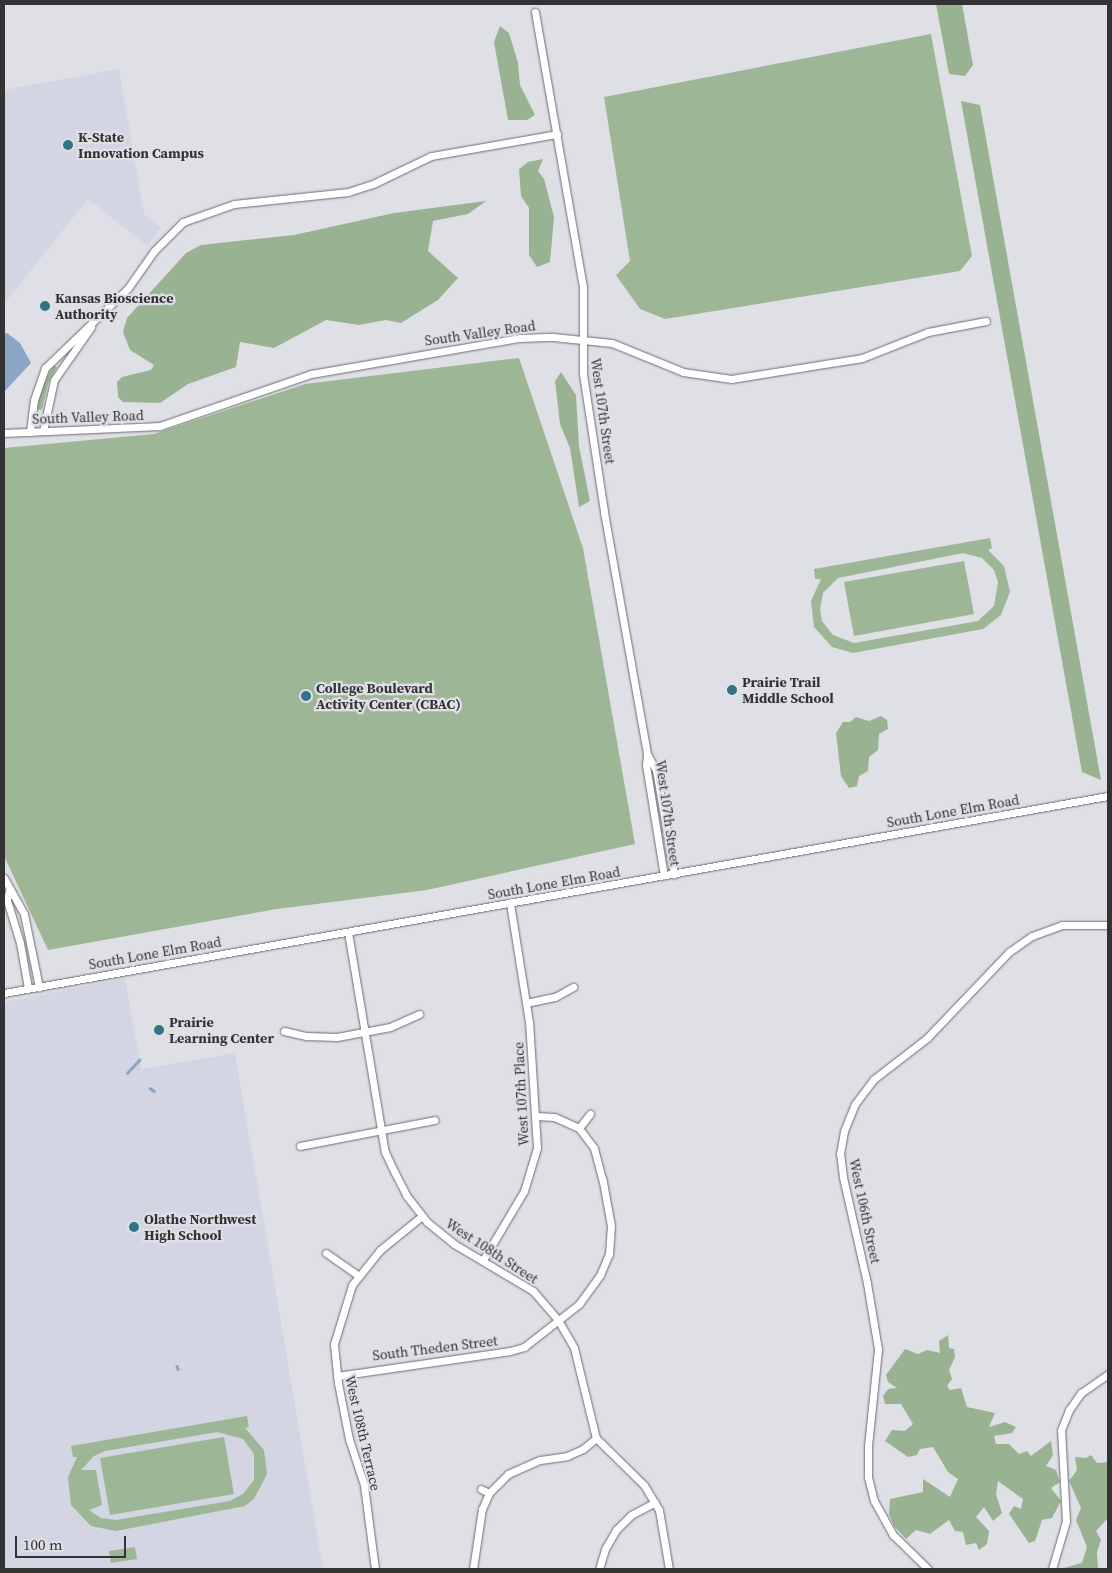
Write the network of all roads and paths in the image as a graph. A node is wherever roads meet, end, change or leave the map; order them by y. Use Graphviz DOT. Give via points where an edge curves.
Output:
graph roads {
  1 [pos="535,12"];
  2 [pos="557,134"];
  3 [pos="986,321"];
  4 [pos="92,326"];
  5 [pos="583,340"];
  6 [pos="43,431"];
  7 [pos="4,432"];
  8 [pos="30,432"];
  9 [pos="647,754"];
  10 [pos="1108,796"];
  11 [pos="674,874"];
  12 [pos="664,876"];
  13 [pos="4,878"];
  14 [pos="9,891"];
  15 [pos="510,903"];
  16 [pos="1108,925"];
  17 [pos="348,932"];
  18 [pos="39,987"];
  19 [pos="573,987"];
  20 [pos="28,988"];
  21 [pos="4,993"];
  22 [pos="526,1003"];
  23 [pos="419,1014"];
  24 [pos="284,1031"];
  25 [pos="366,1032"];
  26 [pos="590,1114"];
  27 [pos="536,1116"];
  28 [pos="435,1120"];
  29 [pos="579,1128"];
  30 [pos="382,1133"];
  31 [pos="300,1146"];
  32 [pos="422,1216"];
  33 [pos="326,1253"];
  34 [pos="483,1260"];
  35 [pos="359,1276"];
  36 [pos="559,1322"];
  37 [pos="1108,1374"];
  38 [pos="337,1376"];
  39 [pos="596,1438"];
  40 [pos="481,1488"];
  41 [pos="489,1493"];
  42 [pos="655,1502"];
  43 [pos="375,1569"];
  44 [pos="473,1569"];
  45 [pos="599,1569"];
  46 [pos="669,1569"];
  47 [pos="926,1569"];
  48 [pos="1052,1569"];
  1 -- 2 [label="street, West 107th Street"];
  2 -- 4 [label="street" via="431,156 348,192 234,204 198,214 170,233 128,288"];
  2 -- 5 [label="street, West 107th Street" via="584,300"];
  3 -- 5 [label="street, South Valley Road" via="928,332 862,358 739,379 683,372 630,348"];
  4 -- 6 [label="street" via="54,380"];
  4 -- 8 [label="street" via="45,368 34,400"];
  5 -- 6 [label="street, South Valley Road" via="520,338 310,374 160,426"];
  5 -- 9 [label="street, West 107th Street" via="584,384"];
  6 -- 8 [label="street, South Valley Road"];
  7 -- 8 [label="street, South Valley Road"];
  9 -- 11 [label="street, West 107th Street" via="656,770"];
  9 -- 12 [label="street, West 107th Street" via="646,765"];
  10 -- 11 [label="street, South Lone Elm Road"];
  11 -- 12 [label="street, South Lone Elm Road"];
  12 -- 15 [label="street, South Lone Elm Road"];
  13 -- 14 [label="street"];
  14 -- 18 [label="street" via="18,899 24,914"];
  14 -- 20 [label="street" via="7,900 20,943"];
  15 -- 17 [label="street, South Lone Elm Road"];
  15 -- 22 [label="street, West 107th Place"];
  16 -- 47 [label="street, West 106th Street" via="1062,925 1032,936 1009,952 927,1038 874,1079 855,1104 844,1131 840,1154 843,1177 878,1348 868,1477 882,1517 904,1548"];
  17 -- 18 [label="street, South Lone Elm Road"];
  17 -- 25 [label="street, West 108th Street"];
  18 -- 20 [label="street, South Lone Elm Road"];
  19 -- 22 [label="street" via="554,997"];
  20 -- 21 [label="street, South Lone Elm Road"];
  22 -- 27 [label="street, West 107th Place"];
  23 -- 25 [label="street" via="404,1022"];
  24 -- 25 [label="street" via="322,1038"];
  25 -- 30 [label="street, West 108th Street"];
  26 -- 29 [label="street"];
  27 -- 29 [label="street" via="554,1117"];
  27 -- 34 [label="street, West 107th Place" via="537,1148 531,1176"];
  28 -- 30 [label="street"];
  29 -- 36 [label="street, South Theden Street" via="594,1148 603,1182 611,1226 609,1254 600,1275 579,1304"];
  30 -- 31 [label="street"];
  30 -- 32 [label="street, West 108th Street" via="385,1152 395,1173"];
  32 -- 34 [label="street, West 108th Street" via="454,1244"];
  32 -- 35 [label="street, West 108th Terrace" via="380,1250"];
  33 -- 35 [label="street"];
  34 -- 36 [label="street, West 108th Street" via="533,1291"];
  35 -- 38 [label="street, West 108th Terrace" via="343,1309 334,1344"];
  36 -- 38 [label="street, South Theden Street" via="524,1347 510,1351"];
  36 -- 39 [label="street, West 108th Street" via="574,1348"];
  37 -- 48 [label="street" via="1081,1393 1068,1410 1061,1430 1066,1521"];
  38 -- 43 [label="street, West 108th Terrace" via="349,1439 364,1485"];
  39 -- 41 [label="street" via="567,1456 540,1460 508,1474"];
  39 -- 42 [label="street" via="641,1482"];
  40 -- 41 [label="street"];
  41 -- 44 [label="street" via="482,1509"];
  42 -- 45 [label="street" via="631,1515 616,1530"];
  42 -- 46 [label="street" via="661,1516"];
}
